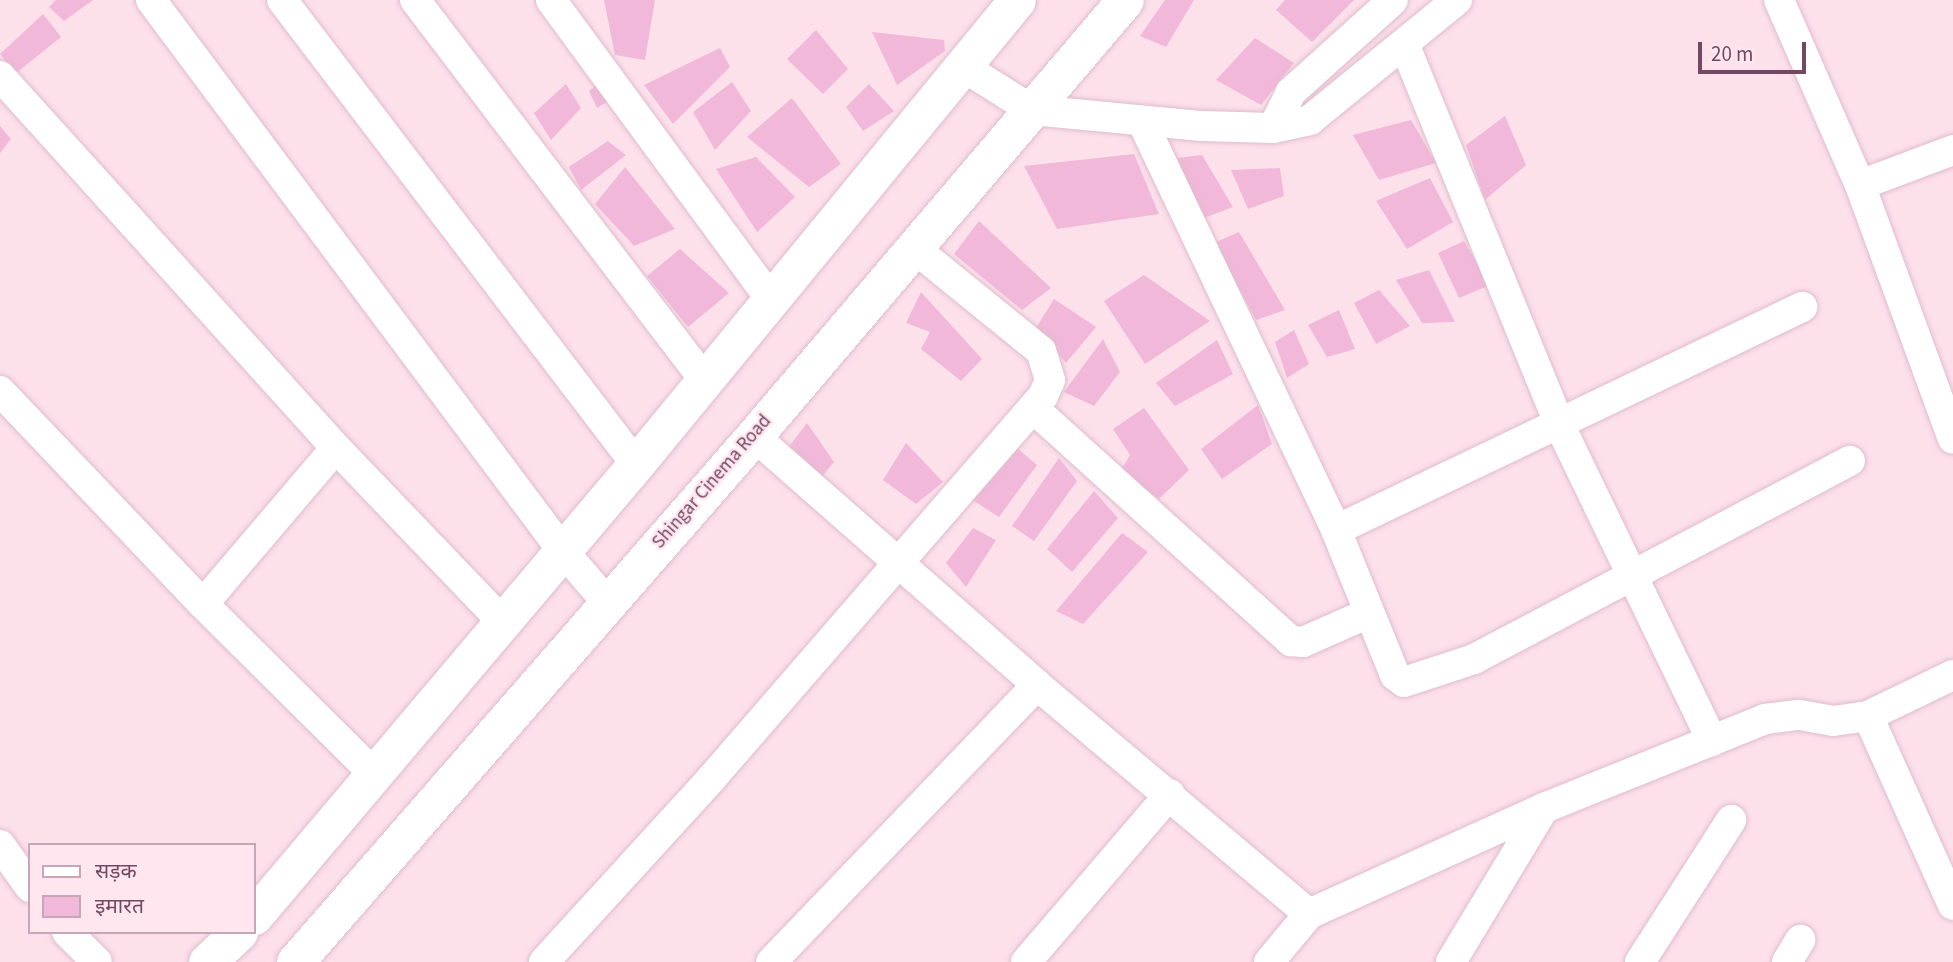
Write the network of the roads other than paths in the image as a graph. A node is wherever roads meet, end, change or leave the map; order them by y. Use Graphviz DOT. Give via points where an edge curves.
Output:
graph roads {
  1 [pos="151,0"];
  2 [pos="282,0"];
  3 [pos="415,0"];
  4 [pos="551,0"];
  5 [pos="1017,0"];
  6 [pos="1125,0"];
  7 [pos="1393,0"];
  8 [pos="1457,0"];
  9 [pos="1779,0"];
  10 [pos="1405,46"];
  11 [pos="962,66"];
  12 [pos="0,76"];
  13 [pos="1032,110"];
  14 [pos="1142,121"];
  15 [pos="1273,128"];
  16 [pos="1953,150"];
  17 [pos="1860,185"];
  18 [pos="912,246"];
  19 [pos="771,300"];
  20 [pos="1802,307"];
  21 [pos="704,380"];
  22 [pos="0,391"];
  23 [pos="1033,408"];
  24 [pos="1559,424"];
  25 [pos="754,436"];
  26 [pos="1953,439"];
  27 [pos="336,448"];
  28 [pos="1850,461"];
  29 [pos="636,464"];
  30 [pos="1336,530"];
  31 [pos="562,550"];
  32 [pos="898,567"];
  33 [pos="1634,573"];
  34 [pos="606,601"];
  35 [pos="203,604"];
  36 [pos="1369,613"];
  37 [pos="503,622"];
  38 [pos="1953,675"];
  39 [pos="1037,685"];
  40 [pos="1868,716"];
  41 [pos="1712,741"];
  42 [pos="374,774"];
  43 [pos="1170,794"];
  44 [pos="1544,808"];
  45 [pos="1731,820"];
  46 [pos="0,845"];
  47 [pos="28,884"];
  48 [pos="1950,891"];
  49 [pos="256,914"];
  50 [pos="1309,914"];
  51 [pos="69,934"];
  52 [pos="237,934"];
  53 [pos="97,962"];
  54 [pos="207,962"];
  55 [pos="295,962"];
  56 [pos="544,962"];
  57 [pos="771,962"];
  58 [pos="1026,962"];
  59 [pos="1269,962"];
  60 [pos="1451,962"];
  61 [pos="1640,962"];
  1 -- 31 [label="street"];
  2 -- 29 [label="street"];
  3 -- 21 [label="street"];
  4 -- 19 [label="street"];
  5 -- 11 [label="street"];
  6 -- 13 [label="street, Shingar Cinema Road"];
  7 -- 15 [label="street" via="1292,92"];
  8 -- 10 [label="street"];
  9 -- 17 [label="street"];
  10 -- 15 [label="street" via="1310,120"];
  10 -- 24 [label="street"];
  11 -- 13 [label="street"];
  11 -- 19 [label="street"];
  12 -- 27 [label="street"];
  13 -- 14 [label="street"];
  13 -- 18 [label="street, Shingar Cinema Road"];
  14 -- 15 [label="street"];
  14 -- 30 [label="street"];
  16 -- 17 [label="street"];
  17 -- 26 [label="street"];
  18 -- 23 [label="street" via="1041,351 1050,380"];
  18 -- 25 [label="street, Shingar Cinema Road"];
  19 -- 21 [label="street"];
  20 -- 24 [label="street"];
  21 -- 29 [label="street"];
  22 -- 35 [label="street"];
  23 -- 32 [label="street"];
  23 -- 36 [label="street" via="1291,641 1303,642"];
  24 -- 30 [label="street"];
  24 -- 33 [label="street"];
  25 -- 32 [label="street"];
  25 -- 34 [label="street, Shingar Cinema Road"];
  27 -- 35 [label="street"];
  27 -- 37 [label="street"];
  28 -- 33 [label="street"];
  29 -- 31 [label="street"];
  30 -- 36 [label="street"];
  31 -- 34 [label="street"];
  31 -- 37 [label="street"];
  32 -- 39 [label="street"];
  32 -- 56 [label="street"];
  33 -- 36 [label="street" via="1474,659 1410,682 1395,675"];
  33 -- 41 [label="street"];
  34 -- 55 [label="street, Shingar Cinema Road"];
  35 -- 42 [label="street"];
  37 -- 42 [label="street"];
  38 -- 40 [label="street"];
  39 -- 43 [label="street"];
  39 -- 57 [label="street"];
  40 -- 41 [label="street" via="1833,721 1780,715"];
  40 -- 48 [label="street"];
  41 -- 44 [label="street"];
  42 -- 49 [label="street"];
  43 -- 50 [label="street"];
  43 -- 58 [label="street"];
  44 -- 50 [label="street"];
  44 -- 60 [label="street"];
  45 -- 61 [label="street"];
  46 -- 47 [label="street"];
  50 -- 59 [label="street"];
  51 -- 53 [label="street"];
  52 -- 54 [label="street"];
}
